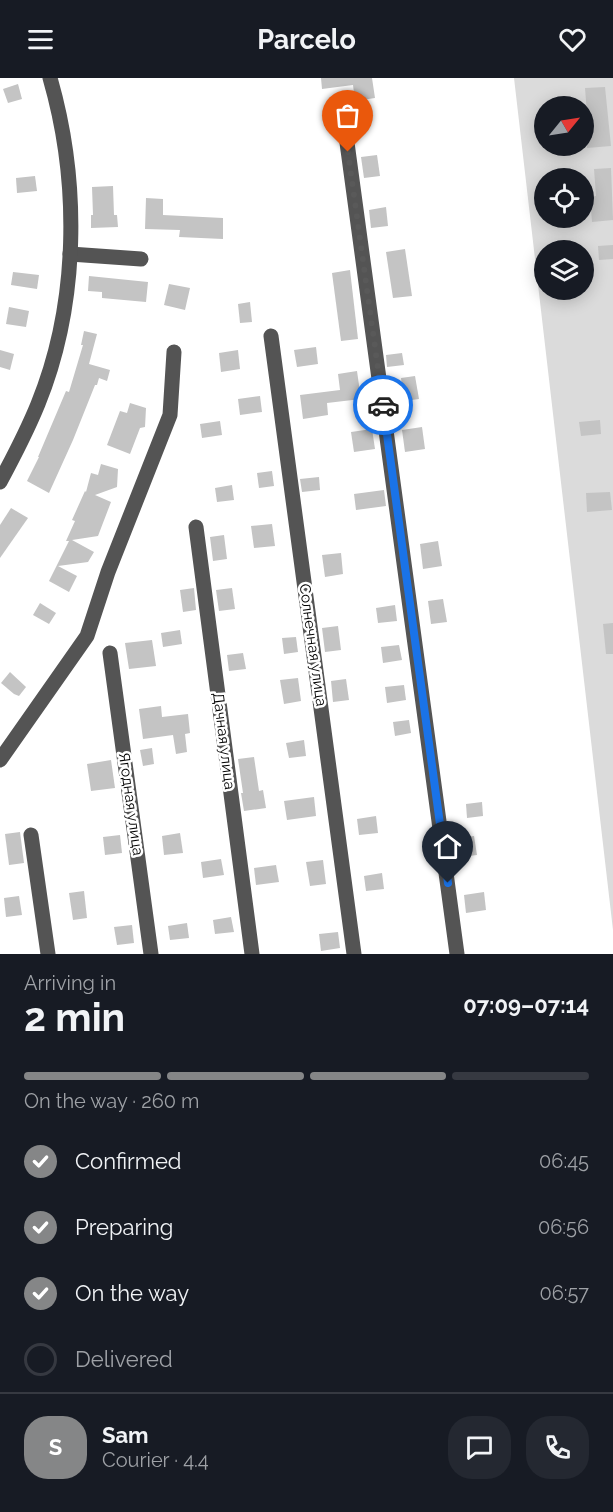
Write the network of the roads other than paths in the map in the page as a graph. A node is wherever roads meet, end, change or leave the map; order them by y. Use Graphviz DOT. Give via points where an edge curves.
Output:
graph roads {
  1 [pos="50,78"];
  2 [pos="345,128"];
  3 [pos="70,254"];
  4 [pos="141,259"];
  5 [pos="271,336"];
  6 [pos="174,352"];
  7 [pos="0,482"];
  8 [pos="196,527"];
  9 [pos="110,653"];
  10 [pos="0,732"];
  11 [pos="10,744"];
  12 [pos="0,760"];
  13 [pos="31,835"];
  14 [pos="48,954"];
  15 [pos="151,954"];
  16 [pos="252,954"];
  17 [pos="354,954"];
  18 [pos="457,954"];
  1 -- 3 [label="street" via="67,154"];
  2 -- 18 [label="street"];
  3 -- 4 [label="street"];
  3 -- 7 [label="street" via="54,354 39,402"];
  5 -- 17 [label="street, Солнечная улица"];
  6 -- 11 [label="street" via="170,415 87,636"];
  8 -- 16 [label="street, Дачная улица"];
  9 -- 15 [label="street, Ягодная улица"];
  10 -- 11 [label="street"];
  11 -- 12 [label="street"];
  13 -- 14 [label="street"];
}
